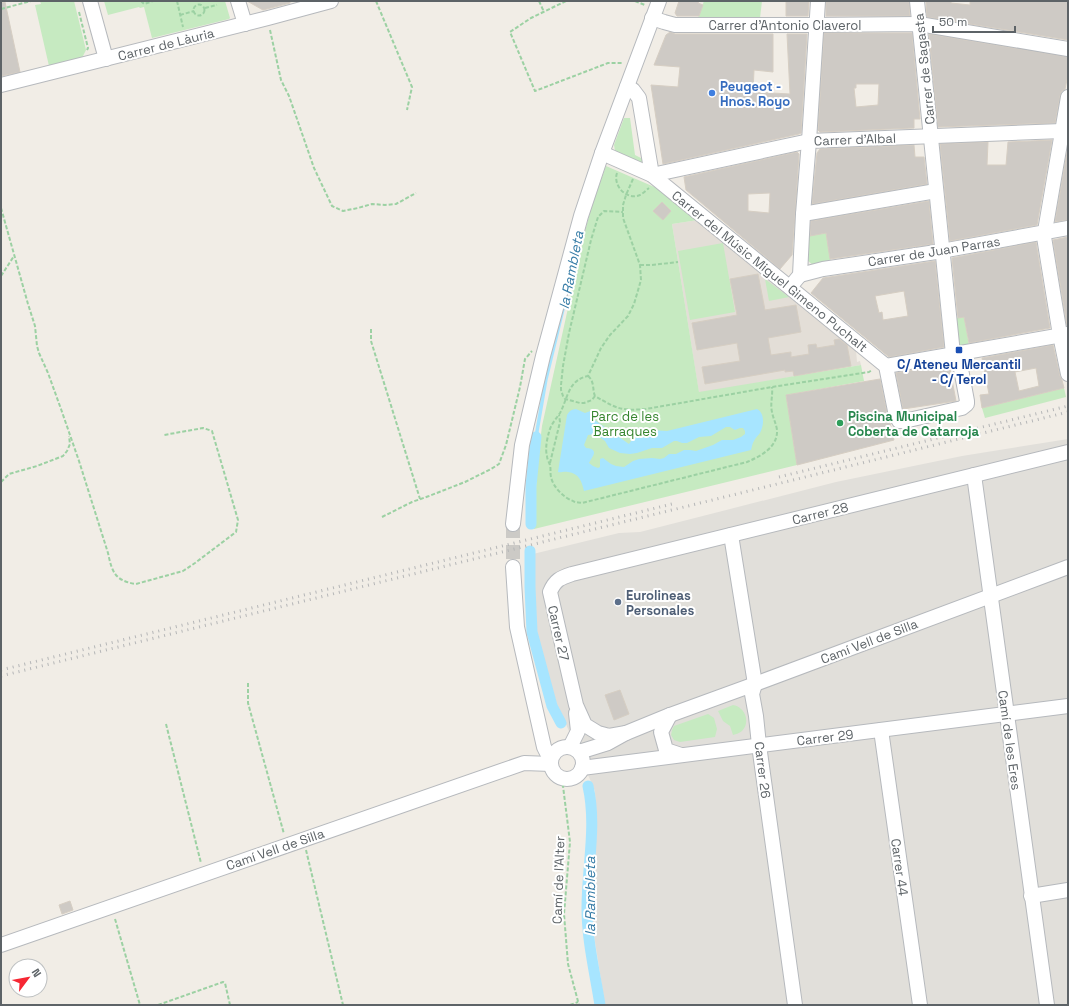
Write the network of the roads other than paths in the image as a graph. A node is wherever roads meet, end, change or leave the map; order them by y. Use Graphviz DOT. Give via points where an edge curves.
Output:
graph roads {
  1 [pos="238,1"];
  2 [pos="331,1"];
  3 [pos="659,1"];
  4 [pos="818,1"];
  5 [pos="917,1"];
  6 [pos="84,4"];
  7 [pos="652,18"];
  8 [pos="245,24"];
  9 [pos="919,24"];
  10 [pos="816,25"];
  11 [pos="1068,49"];
  12 [pos="106,59"];
  13 [pos="1,85"];
  14 [pos="627,87"];
  15 [pos="1068,97"];
  16 [pos="1062,132"];
  17 [pos="931,136"];
  18 [pos="809,140"];
  19 [pos="602,153"];
  20 [pos="651,180"];
  21 [pos="936,191"];
  22 [pos="803,214"];
  23 [pos="1068,228"];
  24 [pos="1044,233"];
  25 [pos="942,250"];
  26 [pos="800,275"];
  27 [pos="790,287"];
  28 [pos="1064,334"];
  29 [pos="956,353"];
  30 [pos="880,366"];
  31 [pos="1068,374"];
  32 [pos="1068,452"];
  33 [pos="974,475"];
  34 [pos="513,524"];
  35 [pos="731,535"];
  36 [pos="513,567"];
  37 [pos="1068,567"];
  38 [pos="572,574"];
  39 [pos="990,596"];
  40 [pos="755,684"];
  41 [pos="576,704"];
  42 [pos="1068,706"];
  43 [pos="1006,714"];
  44 [pos="670,715"];
  45 [pos="539,728"];
  46 [pos="881,730"];
  47 [pos="626,733"];
  48 [pos="759,745"];
  49 [pos="571,748"];
  50 [pos="682,755"];
  51 [pos="551,763"];
  52 [pos="582,768"];
  53 [pos="1068,890"];
  54 [pos="1032,896"];
  55 [pos="1,945"];
  56 [pos="795,1005"];
  57 [pos="920,1005"];
  58 [pos="1047,1005"];
  1 -- 8 [label="street"];
  2 -- 8 [label="street, Carrer de Làuria"];
  3 -- 7 [label="street"];
  4 -- 10 [label="street"];
  5 -- 9 [label="street, Carrer de Sagasta"];
  6 -- 12 [label="street"];
  7 -- 10 [label="street, Carrer d'Antonio Claverol" via="675,25"];
  7 -- 14 [label="street"];
  8 -- 12 [label="street, Carrer de Làuria"];
  9 -- 10 [label="street, Carrer d'Antonio Claverol"];
  9 -- 11 [label="street, Carrer d'Antonio Claverol"];
  9 -- 17 [label="street, Carrer de Sagasta"];
  10 -- 18 [label="street"];
  12 -- 13 [label="street, Carrer de Làuria"];
  14 -- 19 [label="street"];
  14 -- 20 [label="street" via="639,98"];
  15 -- 16 [label="street"];
  16 -- 17 [label="street, Carrer d'Albal"];
  16 -- 24 [label="street"];
  17 -- 18 [label="street, Carrer d'Albal"];
  17 -- 21 [label="street, Carrer de Sagasta"];
  18 -- 20 [label="street, Carrer d'Albal"];
  18 -- 22 [label="street"];
  19 -- 20 [label="street, Carrer del Músic Miguel Gimeno Puchalt"];
  19 -- 34 [label="street" via="582,213 545,348 522,445"];
  20 -- 27 [label="street, Carrer del Músic Miguel Gimeno Puchalt"];
  21 -- 22 [label="street"];
  21 -- 25 [label="street, Carrer de Sagasta"];
  22 -- 26 [label="street"];
  23 -- 24 [label="street, Carrer de Juan Parras"];
  24 -- 25 [label="street, Carrer de Juan Parras"];
  24 -- 28 [label="street"];
  25 -- 26 [label="street, Carrer de Juan Parras"];
  25 -- 29 [label="street, Carrer de Sagasta"];
  26 -- 27 [label="street"];
  27 -- 30 [label="street, Carrer del Músic Miguel Gimeno Puchalt"];
  28 -- 29 [label="street"];
  28 -- 31 [label="street"];
  29 -- 30 [label="street"];
  29 -- 30 [label="street, Carrer de Sagasta" via="967,401 965,406 904,422 899,421 896,416"];
  32 -- 33 [label="street, Carrer 28"];
  33 -- 35 [label="street, Carrer 28"];
  33 -- 39 [label="street, Camí de les Eres"];
  35 -- 38 [label="street, Carrer 28"];
  35 -- 40 [label="street, Carrer 26"];
  36 -- 45 [label="street" via="517,627"];
  37 -- 39 [label="street, Camí Vell de Silla"];
  38 -- 41 [label="street, Carrer 27" via="553,584 550,592"];
  39 -- 40 [label="street, Camí Vell de Silla"];
  39 -- 43 [label="street, Camí de les Eres"];
  40 -- 44 [label="street, Camí Vell de Silla"];
  40 -- 48 [label="street, Carrer 26" via="752,694"];
  41 -- 47 [label="street, Carrer 27" via="585,725 591,730 609,736"];
  41 -- 49 [label="street, Carrer 27" via="578,731"];
  42 -- 43 [label="street, Carrer 29"];
  43 -- 46 [label="street, Carrer 29"];
  43 -- 54 [label="street, Camí de les Eres"];
  44 -- 47 [label="street, Camí Vell de Silla"];
  44 -- 50 [label="street" via="661,732 666,750"];
  45 -- 49 [label="street" via="548,740 556,745"];
  45 -- 51 [label="street"];
  46 -- 48 [label="street, Carrer 29"];
  46 -- 57 [label="street, Carrer 44"];
  47 -- 49 [label="street, Camí Vell de Silla" via="608,743"];
  48 -- 50 [label="street, Carrer 29"];
  48 -- 56 [label="street, Carrer 26"];
  49 -- 51 [label="street" via="560,748 552,756"];
  49 -- 52 [label="street" via="583,759"];
  50 -- 52 [label="street, Carrer 29"];
  51 -- 52 [label="street" via="555,773 567,779 576,776"];
  51 -- 55 [label="street, Camí Vell de Silla" via="524,763"];
  53 -- 54 [label="street"];
  54 -- 58 [label="street, Camí de les Eres"];
}
